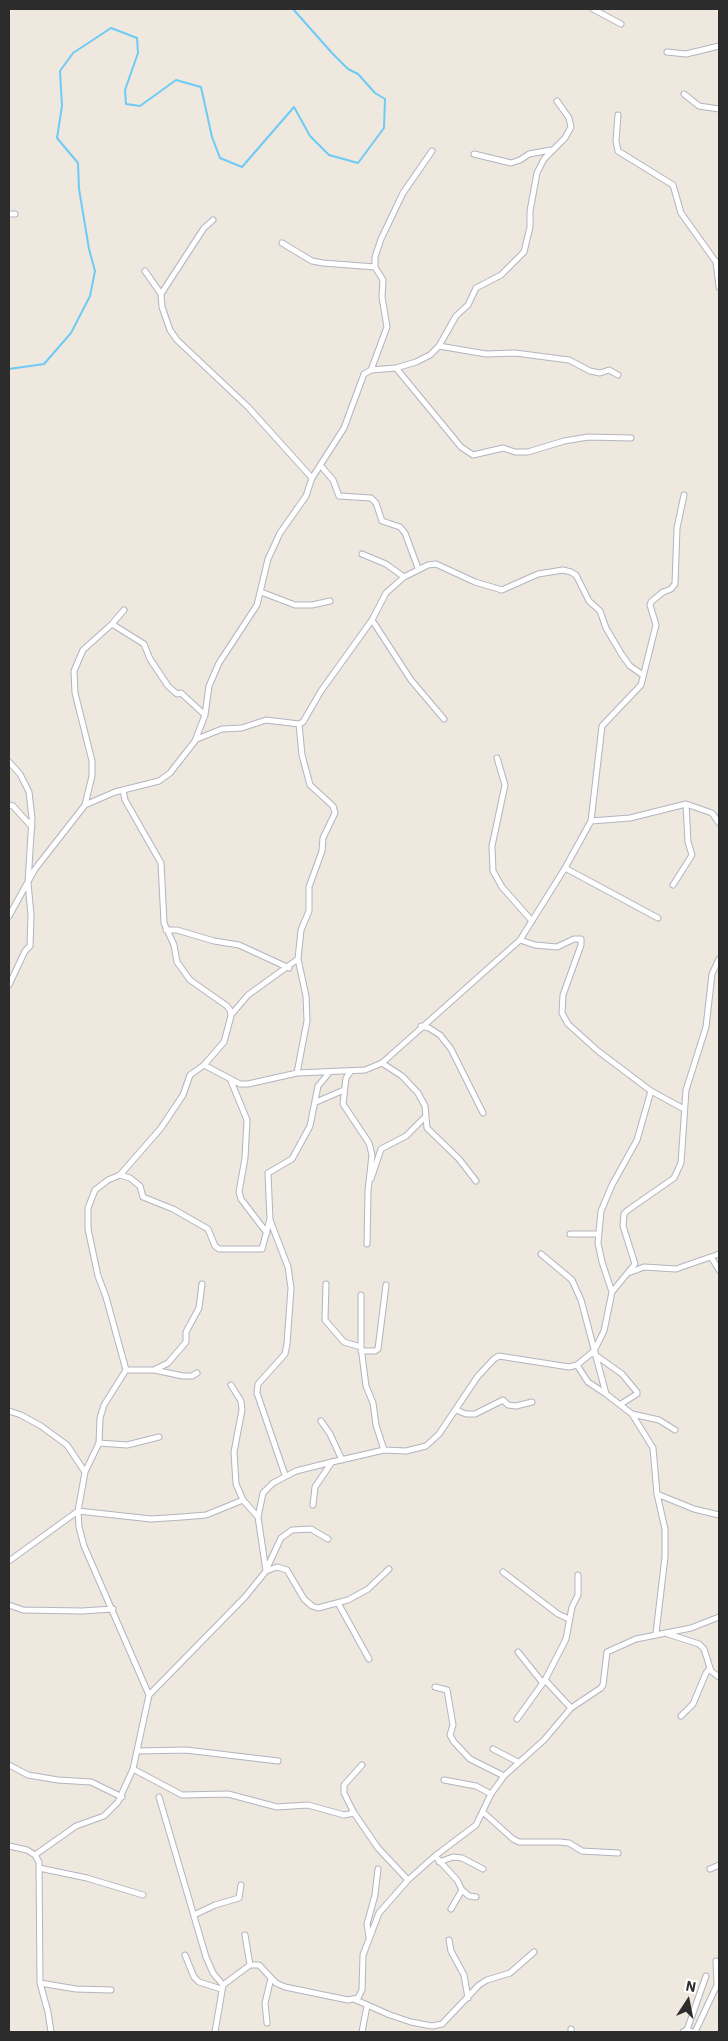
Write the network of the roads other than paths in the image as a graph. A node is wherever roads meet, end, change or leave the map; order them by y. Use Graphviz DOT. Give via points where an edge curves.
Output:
graph roads {
  1 [pos="593,9"];
  2 [pos="621,24"];
  3 [pos="719,46"];
  4 [pos="667,52"];
  5 [pos="684,94"];
  6 [pos="557,102"];
  7 [pos="719,109"];
  8 [pos="618,115"];
  9 [pos="551,150"];
  10 [pos="432,151"];
  11 [pos="474,154"];
  12 [pos="9,214"];
  13 [pos="15,214"];
  14 [pos="213,220"];
  15 [pos="282,244"];
  16 [pos="718,262"];
  17 [pos="375,267"];
  18 [pos="145,272"];
  19 [pos="719,287"];
  20 [pos="161,294"];
  21 [pos="439,346"];
  22 [pos="396,368"];
  23 [pos="370,370"];
  24 [pos="618,375"];
  25 [pos="631,438"];
  26 [pos="322,466"];
  27 [pos="312,478"];
  28 [pos="684,496"];
  29 [pos="362,554"];
  30 [pos="418,568"];
  31 [pos="404,577"];
  32 [pos="261,592"];
  33 [pos="330,601"];
  34 [pos="124,610"];
  35 [pos="372,620"];
  36 [pos="112,624"];
  37 [pos="643,674"];
  38 [pos="205,715"];
  39 [pos="444,719"];
  40 [pos="299,724"];
  41 [pos="195,741"];
  42 [pos="497,758"];
  43 [pos="9,762"];
  44 [pos="123,790"];
  45 [pos="686,804"];
  46 [pos="9,805"];
  47 [pos="85,805"];
  48 [pos="590,821"];
  49 [pos="719,823"];
  50 [pos="32,827"];
  51 [pos="565,868"];
  52 [pos="28,884"];
  53 [pos="673,885"];
  54 [pos="9,916"];
  55 [pos="658,918"];
  56 [pos="532,921"];
  57 [pos="166,930"];
  58 [pos="520,940"];
  59 [pos="719,959"];
  60 [pos="298,960"];
  61 [pos="289,968"];
  62 [pos="9,985"];
  63 [pos="231,1016"];
  64 [pos="421,1026"];
  65 [pos="382,1063"];
  66 [pos="204,1065"];
  67 [pos="351,1071"];
  68 [pos="297,1073"];
  69 [pos="328,1073"];
  70 [pos="231,1080"];
  71 [pos="344,1090"];
  72 [pos="651,1091"];
  73 [pos="316,1102"];
  74 [pos="684,1108"];
  75 [pos="483,1113"];
  76 [pos="425,1117"];
  77 [pos="120,1175"];
  78 [pos="476,1181"];
  79 [pos="368,1191"];
  80 [pos="270,1219"];
  81 [pos="267,1233"];
  82 [pos="570,1234"];
  83 [pos="598,1234"];
  84 [pos="367,1244"];
  85 [pos="542,1254"];
  86 [pos="719,1254"];
  87 [pos="711,1257"];
  88 [pos="719,1270"];
  89 [pos="630,1272"];
  90 [pos="202,1284"];
  91 [pos="326,1284"];
  92 [pos="386,1285"];
  93 [pos="612,1292"];
  94 [pos="361,1295"];
  95 [pos="361,1349"];
  96 [pos="594,1353"];
  97 [pos="577,1365"];
  98 [pos="126,1370"];
  99 [pos="154,1370"];
  100 [pos="197,1373"];
  101 [pos="231,1385"];
  102 [pos="606,1394"];
  103 [pos="532,1402"];
  104 [pos="622,1404"];
  105 [pos="456,1410"];
  106 [pos="9,1411"];
  107 [pos="632,1414"];
  108 [pos="322,1420"];
  109 [pos="675,1430"];
  110 [pos="159,1437"];
  111 [pos="99,1443"];
  112 [pos="384,1450"];
  113 [pos="342,1460"];
  114 [pos="332,1462"];
  115 [pos="85,1472"];
  116 [pos="285,1475"];
  117 [pos="658,1494"];
  118 [pos="244,1500"];
  119 [pos="313,1505"];
  120 [pos="78,1511"];
  121 [pos="719,1515"];
  122 [pos="258,1517"];
  123 [pos="328,1539"];
  124 [pos="9,1561"];
  125 [pos="390,1569"];
  126 [pos="266,1571"];
  127 [pos="503,1572"];
  128 [pos="578,1575"];
  129 [pos="338,1603"];
  130 [pos="9,1605"];
  131 [pos="113,1609"];
  132 [pos="719,1617"];
  133 [pos="569,1619"];
  134 [pos="656,1633"];
  135 [pos="667,1633"];
  136 [pos="518,1652"];
  137 [pos="369,1658"];
  138 [pos="710,1668"];
  139 [pos="719,1677"];
  140 [pos="543,1681"];
  141 [pos="435,1687"];
  142 [pos="149,1695"];
  143 [pos="571,1708"];
  144 [pos="681,1716"];
  145 [pos="517,1719"];
  146 [pos="493,1750"];
  147 [pos="137,1751"];
  148 [pos="278,1761"];
  149 [pos="518,1762"];
  150 [pos="9,1765"];
  151 [pos="362,1765"];
  152 [pos="133,1769"];
  153 [pos="504,1776"];
  154 [pos="444,1780"];
  155 [pos="491,1794"];
  156 [pos="122,1796"];
  157 [pos="158,1797"];
  158 [pos="484,1813"];
  159 [pos="354,1814"];
  160 [pos="9,1846"];
  161 [pos="618,1853"];
  162 [pos="35,1855"];
  163 [pos="435,1856"];
  164 [pos="439,1862"];
  165 [pos="719,1865"];
  166 [pos="39,1868"];
  167 [pos="378,1869"];
  168 [pos="483,1869"];
  169 [pos="710,1869"];
  170 [pos="408,1880"];
  171 [pos="241,1885"];
  172 [pos="462,1890"];
  173 [pos="143,1896"];
  174 [pos="476,1897"];
  175 [pos="451,1909"];
  176 [pos="194,1915"];
  177 [pos="245,1934"];
  178 [pos="369,1937"];
  179 [pos="449,1940"];
  180 [pos="534,1952"];
  181 [pos="185,1955"];
  182 [pos="716,1961"];
  183 [pos="250,1965"];
  184 [pos="706,1976"];
  185 [pos="270,1978"];
  186 [pos="40,1983"];
  187 [pos="222,1987"];
  188 [pos="112,1990"];
  189 [pos="468,1998"];
  190 [pos="356,2000"];
  191 [pos="367,2006"];
  192 [pos="267,2023"];
  193 [pos="51,2032"];
  194 [pos="215,2032"];
  195 [pos="362,2032"];
  196 [pos="689,2032"];
  1 -- 2 [label="street"];
  3 -- 4 [label="street" via="686,54"];
  5 -- 7 [label="street" via="699,106"];
  6 -- 9 [label="street" via="569,118 571,127 565,138"];
  8 -- 16 [label="street" via="618,152 673,185 681,213"];
  9 -- 11 [label="street" via="529,154 511,163"];
  9 -- 21 [label="street" via="537,173 524,252 501,275 476,288"];
  10 -- 17 [label="street" via="404,193 381,239"];
  12 -- 13 [label="street"];
  14 -- 20 [label="street" via="204,228"];
  15 -- 17 [label="street" via="318,262"];
  16 -- 19 [label="street"];
  17 -- 23 [label="street" via="382,280 387,327"];
  18 -- 20 [label="street"];
  20 -- 27 [label="street" via="162,307 176,340 248,407"];
  21 -- 22 [label="street" via="423,359"];
  21 -- 24 [label="street" via="486,354 515,353 569,360 590,371 600,373 609,370"];
  22 -- 23 [label="street"];
  22 -- 25 [label="street" via="461,447 473,455 503,448 528,452 588,437"];
  23 -- 26 [label="street" via="364,374 344,428"];
  26 -- 27 [label="street"];
  26 -- 30 [label="street" via="333,480 339,496 371,498 382,521 400,527"];
  27 -- 32 [label="street" via="306,496 280,533 268,559"];
  28 -- 37 [label="street" via="677,528 675,584 650,605 656,625"];
  29 -- 31 [label="street" via="386,564"];
  30 -- 31 [label="street"];
  30 -- 37 [label="street" via="436,564 502,590 538,574 571,572 576,575 589,601 600,610 606,628 622,655 630,666"];
  31 -- 35 [label="street" via="386,593"];
  32 -- 33 [label="street" via="295,606"];
  32 -- 38 [label="street" via="253,613 219,663 209,686"];
  34 -- 36 [label="street"];
  35 -- 39 [label="street" via="412,680"];
  35 -- 40 [label="street"];
  36 -- 38 [label="street" via="144,644 168,686"];
  36 -- 47 [label="street" via="82,650 74,671 75,694 92,761"];
  37 -- 48 [label="street" via="637,691 602,726"];
  38 -- 41 [label="street"];
  40 -- 41 [label="street" via="266,720 242,728 210,732"];
  40 -- 60 [label="street" via="302,755 310,785 333,806 335,813 324,834 322,851 311,881 309,911 301,930"];
  41 -- 44 [label="street" via="165,778"];
  42 -- 56 [label="street" via="505,785 492,846 493,871 502,887"];
  43 -- 50 [label="street" via="20,774 28,792"];
  44 -- 47 [label="street"];
  44 -- 57 [label="street" via="125,800 161,863"];
  45 -- 48 [label="street" via="630,818"];
  45 -- 49 [label="street" via="712,813"];
  45 -- 53 [label="street" via="692,855"];
  46 -- 50 [label="street"];
  47 -- 52 [label="street" via="45,856"];
  48 -- 51 [label="street"];
  50 -- 52 [label="street"];
  51 -- 55 [label="street"];
  51 -- 56 [label="street"];
  52 -- 54 [label="street"];
  52 -- 62 [label="street" via="30,946"];
  56 -- 58 [label="street"];
  57 -- 61 [label="street" via="239,945"];
  57 -- 63 [label="street" via="182,970 190,980 227,1006"];
  58 -- 64 [label="street"];
  58 -- 72 [label="street" via="556,947 580,939 581,945 563,995 562,1013 568,1024 598,1051"];
  59 -- 74 [label="street" via="712,974 706,1027 686,1090"];
  60 -- 61 [label="street"];
  60 -- 68 [label="street" via="306,996 307,1021"];
  61 -- 63 [label="street" via="248,995"];
  63 -- 66 [label="street" via="224,1042"];
  64 -- 65 [label="street"];
  64 -- 75 [label="street" via="440,1035 451,1049"];
  65 -- 67 [label="street" via="365,1070"];
  65 -- 76 [label="street" via="402,1076 418,1093 425,1106"];
  66 -- 70 [label="street"];
  66 -- 77 [label="street" via="190,1075 176,1108"];
  67 -- 69 [label="street"];
  67 -- 71 [label="street"];
  68 -- 69 [label="street"];
  68 -- 70 [label="street" via="248,1084"];
  69 -- 73 [label="street" via="318,1086"];
  70 -- 81 [label="street" via="247,1120 239,1192"];
  71 -- 73 [label="street"];
  71 -- 79 [label="street" via="343,1104 369,1143 372,1155"];
  72 -- 74 [label="street"];
  72 -- 83 [label="street" via="637,1140 601,1211"];
  73 -- 80 [label="street" via="310,1126 292,1159 268,1173"];
  74 -- 89 [label="street" via="681,1163 674,1178 624,1214 623,1226 635,1264"];
  76 -- 78 [label="street" via="427,1128"];
  76 -- 79 [label="street" via="406,1136 381,1149"];
  77 -- 81 [label="street" via="140,1186 143,1197 208,1228 214,1246 219,1249 262,1249"];
  77 -- 98 [label="street" via="95,1190 88,1208 88,1229 98,1276"];
  79 -- 84 [label="street"];
  80 -- 81 [label="street"];
  80 -- 116 [label="street" via="288,1267 291,1288 287,1344 285,1354 258,1384 256,1393"];
  82 -- 83 [label="street"];
  83 -- 93 [label="street" via="602,1262"];
  85 -- 96 [label="street" via="572,1280 581,1300"];
  86 -- 87 [label="street"];
  87 -- 88 [label="street"];
  87 -- 89 [label="street" via="676,1269 644,1267"];
  89 -- 93 [label="street"];
  90 -- 99 [label="street" via="199,1308 186,1332 186,1342 168,1362"];
  91 -- 95 [label="street" via="325,1320 344,1342"];
  92 -- 95 [label="street" via="378,1349 375,1352"];
  93 -- 96 [label="street" via="604,1331"];
  94 -- 95 [label="street"];
  95 -- 112 [label="street" via="366,1386"];
  96 -- 97 [label="street"];
  96 -- 102 [label="street"];
  96 -- 104 [label="street" via="622,1374 637,1392"];
  97 -- 102 [label="street" via="588,1382"];
  97 -- 105 [label="street" via="560,1366 499,1356 478,1376"];
  98 -- 99 [label="street"];
  98 -- 111 [label="street" via="104,1405"];
  99 -- 100 [label="street" via="183,1376"];
  101 -- 118 [label="street" via="241,1401 234,1452 236,1484"];
  102 -- 104 [label="street"];
  103 -- 105 [label="street" via="516,1406 503,1400 476,1414"];
  104 -- 107 [label="street"];
  105 -- 112 [label="street" via="426,1446"];
  106 -- 115 [label="street" via="41,1426 67,1445"];
  107 -- 109 [label="street" via="659,1420"];
  107 -- 117 [label="street" via="653,1448"];
  108 -- 113 [label="street"];
  110 -- 111 [label="street" via="127,1445"];
  111 -- 115 [label="street"];
  112 -- 113 [label="street"];
  113 -- 114 [label="street"];
  114 -- 116 [label="street"];
  114 -- 119 [label="street" via="315,1487"];
  115 -- 120 [label="street"];
  116 -- 122 [label="street" via="263,1493"];
  117 -- 121 [label="street"];
  117 -- 134 [label="street" via="666,1529"];
  118 -- 120 [label="street" via="206,1515 182,1517 151,1519"];
  118 -- 122 [label="street"];
  120 -- 124 [label="street"];
  120 -- 131 [label="street" via="84,1546"];
  122 -- 126 [label="street"];
  123 -- 126 [label="street" via="311,1529 292,1530 281,1538"];
  125 -- 129 [label="street" via="368,1589"];
  126 -- 129 [label="street" via="277,1567 287,1570 304,1599 312,1606"];
  126 -- 142 [label="street" via="245,1597"];
  127 -- 133 [label="street"];
  128 -- 133 [label="street" via="578,1595"];
  129 -- 137 [label="street"];
  130 -- 131 [label="street" via="24,1610"];
  131 -- 142 [label="street"];
  132 -- 135 [label="street"];
  133 -- 140 [label="street" via="566,1639"];
  134 -- 135 [label="street"];
  134 -- 143 [label="street" via="636,1638 607,1652 604,1685"];
  135 -- 138 [label="street" via="699,1644"];
  136 -- 140 [label="street"];
  138 -- 139 [label="street"];
  138 -- 144 [label="street" via="694,1704"];
  140 -- 143 [label="street"];
  140 -- 145 [label="street"];
  141 -- 153 [label="street" via="447,1690 453,1726 450,1735 454,1742 470,1758"];
  142 -- 147 [label="street"];
  143 -- 149 [label="street" via="544,1740"];
  146 -- 149 [label="street"];
  147 -- 148 [label="street" via="186,1750"];
  147 -- 152 [label="street"];
  149 -- 153 [label="street"];
  150 -- 156 [label="street" via="28,1775 91,1782"];
  151 -- 159 [label="street" via="343,1788"];
  152 -- 156 [label="street"];
  152 -- 159 [label="street" via="182,1795 228,1794 277,1806 308,1805 344,1815"];
  153 -- 155 [label="street"];
  154 -- 155 [label="street" via="476,1786"];
  155 -- 158 [label="street"];
  156 -- 162 [label="street" via="104,1816 76,1826"];
  157 -- 176 [label="street"];
  158 -- 161 [label="street" via="520,1842 569,1843 582,1851"];
  158 -- 163 [label="street" via="476,1825"];
  159 -- 170 [label="street" via="378,1848"];
  160 -- 162 [label="street"];
  162 -- 166 [label="street"];
  163 -- 164 [label="street"];
  163 -- 170 [label="street"];
  164 -- 168 [label="street" via="453,1857 462,1858"];
  164 -- 172 [label="street"];
  165 -- 169 [label="street"];
  166 -- 173 [label="street" via="87,1878"];
  166 -- 186 [label="street"];
  167 -- 178 [label="street" via="367,1924"];
  170 -- 178 [label="street" via="379,1913"];
  171 -- 176 [label="street" via="239,1898"];
  172 -- 174 [label="street"];
  172 -- 175 [label="street"];
  176 -- 187 [label="street" via="206,1957"];
  177 -- 183 [label="street"];
  178 -- 190 [label="street" via="363,1955 362,1990"];
  179 -- 189 [label="street" via="464,1975"];
  180 -- 189 [label="street" via="510,1973 487,1980"];
  181 -- 187 [label="street" via="198,1982"];
  182 -- 196 [label="street" via="716,1985"];
  183 -- 185 [label="street" via="259,1965"];
  183 -- 187 [label="street"];
  184 -- 196 [label="street"];
  185 -- 190 [label="street" via="285,1987"];
  185 -- 192 [label="street" via="265,2003"];
  186 -- 188 [label="street"];
  186 -- 193 [label="street"];
  187 -- 194 [label="street"];
  189 -- 191 [label="street" via="442,2024 432,2026 390,2016"];
  190 -- 191 [label="street"];
  191 -- 195 [label="street"];
}
